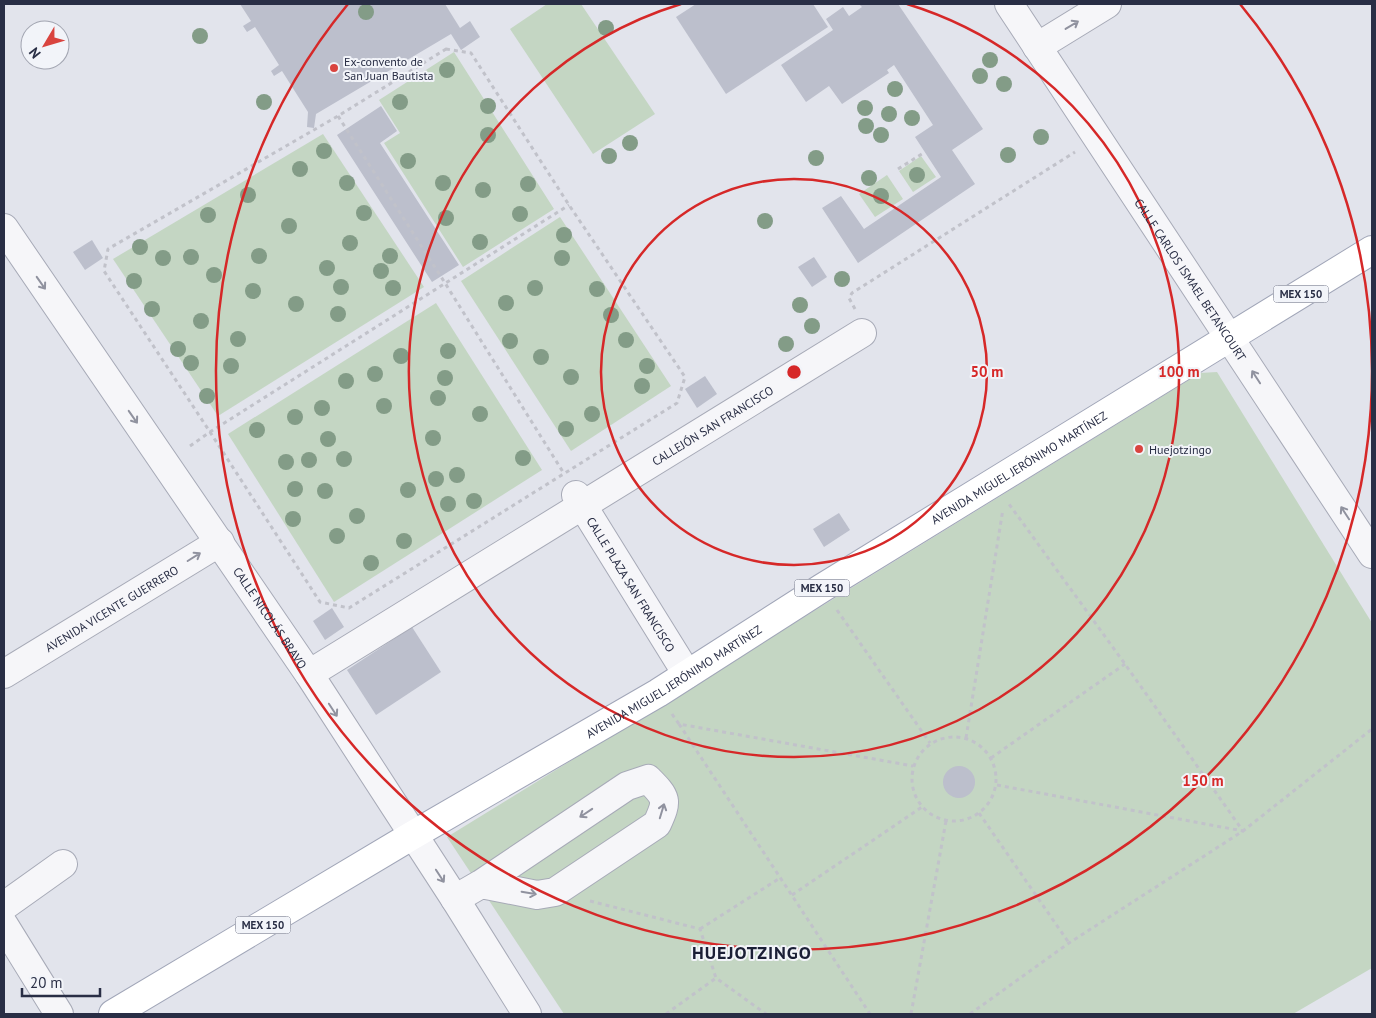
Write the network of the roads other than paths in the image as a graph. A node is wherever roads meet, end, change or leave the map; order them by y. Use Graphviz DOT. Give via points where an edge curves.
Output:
graph roads {
  1 [pos="1010,4"];
  2 [pos="1108,4"];
  3 [pos="1037,47"];
  4 [pos="4,228"];
  5 [pos="1372,250"];
  6 [pos="12,257"];
  7 [pos="862,333"];
  8 [pos="1230,337"];
  9 [pos="572,488"];
  10 [pos="220,542"];
  11 [pos="1372,554"];
  12 [pos="4,674"];
  13 [pos="309,674"];
  14 [pos="688,674"];
  15 [pos="413,835"];
  16 [pos="63,864"];
  17 [pos="481,884"];
  18 [pos="455,899"];
  19 [pos="4,906"];
  20 [pos="4,925"];
  21 [pos="59,1014"];
  22 [pos="113,1014"];
  23 [pos="527,1014"];
  1 -- 3 [label="street, CALLE CARLOS ISMAEL BETANCOURT"];
  3 -- 2 [label="street, one-way"];
  3 -- 8 [label="street, CALLE CARLOS ISMAEL BETANCOURT"];
  4 -- 6 [label="street, CALLE NICOLÁS BRAVO"];
  5 -- 8 [label="main road, MEX 150"];
  6 -- 10 [label="street, CALLE NICOLÁS BRAVO, one-way"];
  7 -- 9 [label="street, CALLEJÓN SAN FRANCISCO"];
  11 -- 8 [label="street, CALLE CARLOS ISMAEL BETANCOURT, one-way"];
  8 -- 14 [label="main road, AVENIDA MIGUEL JERÓNIMO MARTÍNEZ / MEX 150" via="999,490 822,588"];
  9 -- 13 [label="street, CALLEJÓN SAN FRANCISCO"];
  9 -- 14 [label="street, CALLE PLAZA SAN FRANCISCO"];
  12 -- 10 [label="street, AVENIDA VICENTE GUERRERO, one-way"];
  10 -- 13 [label="street, CALLE NICOLÁS BRAVO"];
  13 -- 15 [label="street, CALLE NICOLÁS BRAVO, one-way"];
  14 -- 15 [label="main road, AVENIDA MIGUEL JERÓNIMO MARTÍNEZ / MEX 150"];
  15 -- 18 [label="street, CALLE NICOLÁS BRAVO, one-way"];
  15 -- 22 [label="main road, AVENIDA MIGUEL JERÓNIMO MARTÍNEZ / MEX 150"];
  16 -- 19 [label="street"];
  17 -- 17 [label="street, one-way" via="537,895 555,892 657,824 665,807 663,793 648,779 627,786"];
  17 -- 18 [label="street"];
  18 -- 23 [label="street, CALLE NICOLÁS BRAVO"];
  20 -- 21 [label="street"];
}
